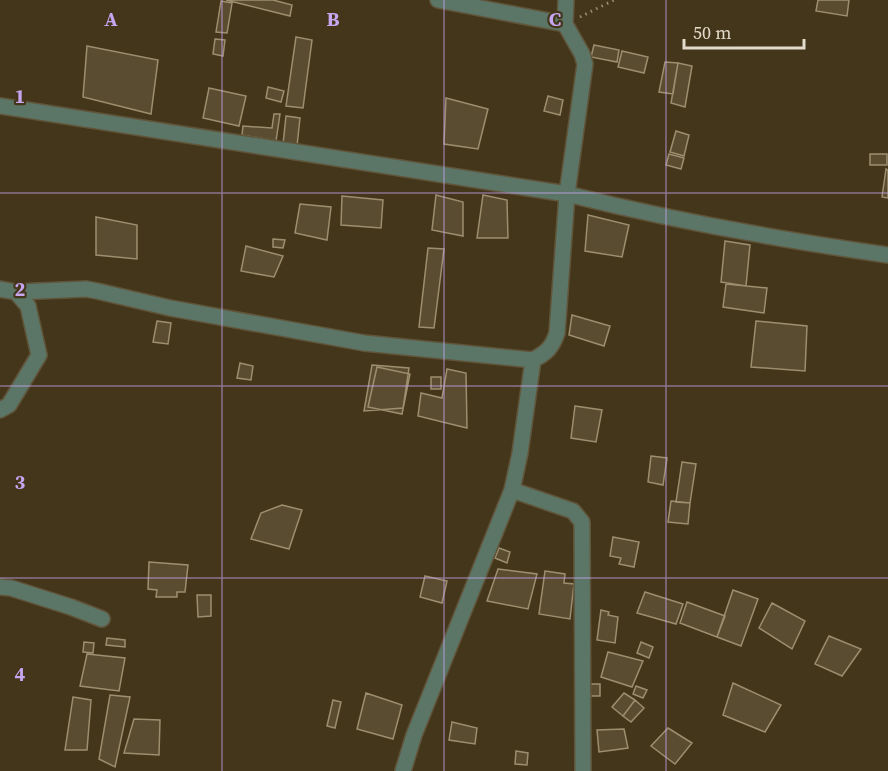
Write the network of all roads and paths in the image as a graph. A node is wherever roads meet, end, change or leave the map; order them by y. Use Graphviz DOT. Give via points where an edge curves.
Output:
graph roads {
  1 [pos="438,0"];
  2 [pos="566,0"];
  3 [pos="614,0"];
  4 [pos="565,24"];
  5 [pos="0,106"];
  6 [pos="567,194"];
  7 [pos="888,255"];
  8 [pos="0,289"];
  9 [pos="16,292"];
  10 [pos="533,360"];
  11 [pos="0,410"];
  12 [pos="512,490"];
  13 [pos="0,587"];
  14 [pos="102,619"];
  15 [pos="588,769"];
  16 [pos="402,771"];
  1 -- 4 [label="street"];
  2 -- 4 [label="street"];
  3 -- 4 [label="path"];
  4 -- 6 [label="street" via="585,64"];
  5 -- 6 [label="street"];
  6 -- 7 [label="street"];
  6 -- 10 [label="street" via="557,333 554,344"];
  8 -- 9 [label="street"];
  9 -- 10 [label="street" via="97,291 364,343"];
  9 -- 11 [label="street" via="28,306 39,355 9,405"];
  10 -- 12 [label="street"];
  12 -- 15 [label="street" via="573,511 582,522"];
  12 -- 16 [label="street"];
  13 -- 14 [label="street"];
}
